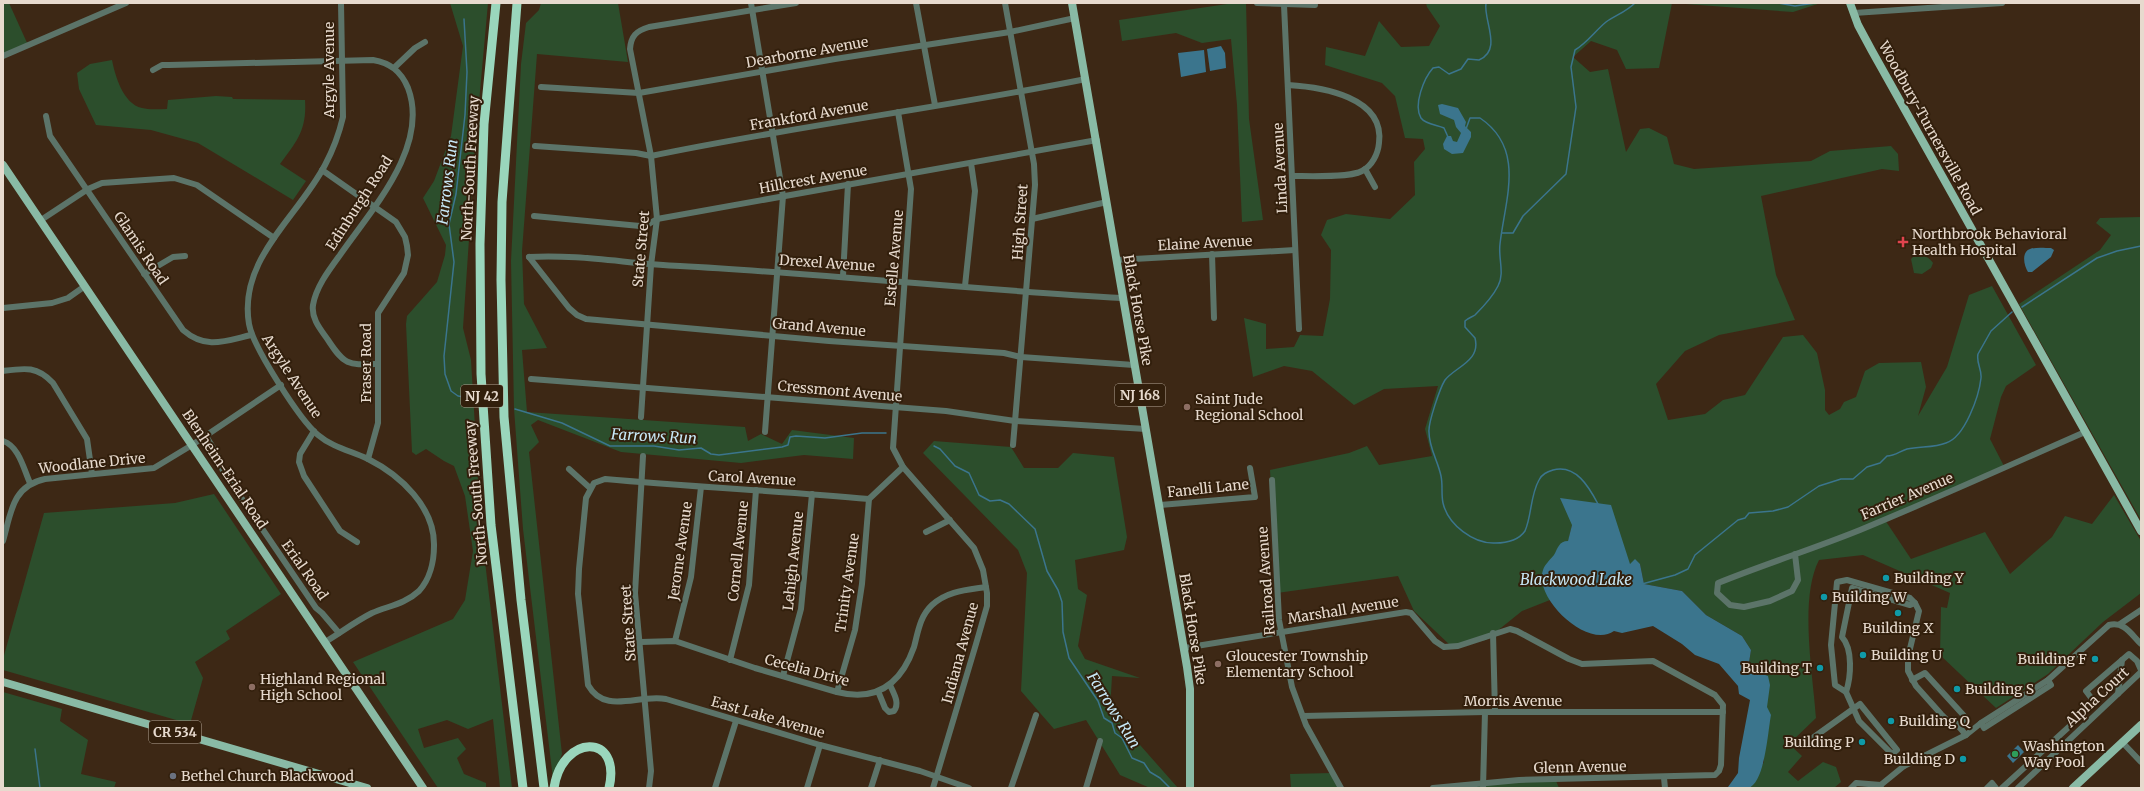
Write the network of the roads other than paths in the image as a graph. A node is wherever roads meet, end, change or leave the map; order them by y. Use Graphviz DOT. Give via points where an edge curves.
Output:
graph roads {
  1 [pos="126,3"];
  2 [pos="341,3"];
  3 [pos="496,3"];
  4 [pos="517,3"];
  5 [pos="751,3"];
  6 [pos="796,3"];
  7 [pos="916,3"];
  8 [pos="1005,3"];
  9 [pos="1072,3"];
  10 [pos="1257,3"];
  11 [pos="1850,3"];
  12 [pos="2002,3"];
  13 [pos="1284,5"];
  14 [pos="1315,5"];
  15 [pos="752,11"];
  16 [pos="1854,13"];
  17 [pos="1075,18"];
  18 [pos="1010,32"];
  19 [pos="425,42"];
  20 [pos="923,45"];
  21 [pos="3,56"];
  22 [pos="343,62"];
  23 [pos="394,67"];
  24 [pos="153,70"];
  25 [pos="762,72"];
  26 [pos="1086,79"];
  27 [pos="1288,85"];
  28 [pos="542,86"];
  29 [pos="1020,92"];
  30 [pos="639,93"];
  31 [pos="935,105"];
  32 [pos="898,112"];
  33 [pos="46,116"];
  34 [pos="773,134"];
  35 [pos="1097,140"];
  36 [pos="535,146"];
  37 [pos="1032,152"];
  38 [pos="651,156"];
  39 [pos="971,163"];
  40 [pos="3,165"];
  41 [pos="1365,169"];
  42 [pos="322,170"];
  43 [pos="910,175"];
  44 [pos="1292,176"];
  45 [pos="848,184"];
  46 [pos="1375,187"];
  47 [pos="88,189"];
  48 [pos="783,196"];
  49 [pos="1107,202"];
  50 [pos="374,206"];
  51 [pos="534,216"];
  52 [pos="657,219"];
  53 [pos="1032,219"];
  54 [pos="41,220"];
  55 [pos="274,238"];
  56 [pos="1296,250"];
  57 [pos="1212,254"];
  58 [pos="184,256"];
  59 [pos="529,257"];
  60 [pos="1116,260"];
  61 [pos="651,265"];
  62 [pos="778,272"];
  63 [pos="144,274"];
  64 [pos="844,276"];
  65 [pos="904,282"];
  66 [pos="85,286"];
  67 [pos="965,286"];
  68 [pos="1026,293"];
  69 [pos="1122,298"];
  70 [pos="3,308"];
  71 [pos="1214,318"];
  72 [pos="647,324"];
  73 [pos="1299,329"];
  74 [pos="772,334"];
  75 [pos="252,335"];
  76 [pos="899,346"];
  77 [pos="1021,356"];
  78 [pos="378,364"];
  79 [pos="1134,365"];
  80 [pos="3,371"];
  81 [pos="531,380"];
  82 [pos="281,385"];
  83 [pos="642,388"];
  84 [pos="767,397"];
  85 [pos="894,408"];
  86 [pos="642,417"];
  87 [pos="1015,420"];
  88 [pos="1146,429"];
  89 [pos="314,431"];
  90 [pos="765,432"];
  91 [pos="2085,432"];
  92 [pos="206,436"];
  93 [pos="3,442"];
  94 [pos="192,445"];
  95 [pos="1013,445"];
  96 [pos="643,456"];
  97 [pos="368,459"];
  98 [pos="903,467"];
  99 [pos="1250,468"];
  100 [pos="569,469"];
  101 [pos="92,474"];
  102 [pos="1272,480"];
  103 [pos="641,482"];
  104 [pos="30,483"];
  105 [pos="590,488"];
  106 [pos="701,488"];
  107 [pos="756,490"];
  108 [pos="812,494"];
  109 [pos="869,499"];
  110 [pos="1160,505"];
  111 [pos="950,520"];
  112 [pos="5,529"];
  113 [pos="2141,531"];
  114 [pos="926,532"];
  115 [pos="3,541"];
  116 [pos="357,542"];
  117 [pos="1795,554"];
  118 [pos="986,587"];
  119 [pos="1915,603"];
  120 [pos="2141,610"];
  121 [pos="2120,624"];
  122 [pos="1280,632"];
  123 [pos="339,633"];
  124 [pos="1493,633"];
  125 [pos="675,641"];
  126 [pos="325,642"];
  127 [pos="641,642"];
  128 [pos="2141,644"];
  129 [pos="1184,648"];
  130 [pos="730,660"];
  131 [pos="2122,660"];
  132 [pos="2139,660"];
  133 [pos="2141,671"];
  134 [pos="783,676"];
  135 [pos="1912,680"];
  136 [pos="3,682"];
  137 [pos="890,685"];
  138 [pos="878,691"];
  139 [pos="837,692"];
  140 [pos="1846,692"];
  141 [pos="2118,694"];
  142 [pos="646,698"];
  143 [pos="1852,708"];
  144 [pos="1485,712"];
  145 [pos="1495,712"];
  146 [pos="1723,712"];
  147 [pos="1036,715"];
  148 [pos="1303,716"];
  149 [pos="736,721"];
  150 [pos="2141,725"];
  151 [pos="1958,726"];
  152 [pos="1966,735"];
  153 [pos="1100,741"];
  154 [pos="2053,741"];
  155 [pos="1807,742"];
  156 [pos="2122,742"];
  157 [pos="820,745"];
  158 [pos="2060,749"];
  159 [pos="1892,754"];
  160 [pos="880,760"];
  161 [pos="2030,762"];
  162 [pos="2141,762"];
  163 [pos="1904,766"];
  164 [pos="2037,770"];
  165 [pos="937,777"];
  166 [pos="1664,778"];
  167 [pos="345,785"];
  168 [pos="1484,786"];
  169 [pos="1879,786"];
  170 [pos="367,788"];
  171 [pos="423,788"];
  172 [pos="523,788"];
  173 [pos="544,788"];
  174 [pos="554,788"];
  175 [pos="609,788"];
  176 [pos="649,788"];
  177 [pos="715,788"];
  178 [pos="807,788"];
  179 [pos="871,788"];
  180 [pos="933,788"];
  181 [pos="969,788"];
  182 [pos="1012,788"];
  183 [pos="1086,788"];
  184 [pos="1190,788"];
  185 [pos="1341,788"];
  186 [pos="1433,788"];
  187 [pos="1665,788"];
  188 [pos="1851,788"];
  189 [pos="1987,788"];
  190 [pos="1996,788"];
  191 [pos="2002,788"];
  192 [pos="2018,788"];
  193 [pos="2073,788"];
  1 -- 21 [label="street"];
  2 -- 22 [label="street, Argyle Avenue"];
  3 -- 172 [label="highway, North-South Freeway / NJ 42" via="484,131 480,244 481,374 491,525"];
  4 -- 173 [label="highway, NJ 42" via="502,202 504,417 521,600"];
  5 -- 15 [label="street"];
  6 -- 15 [label="street"];
  7 -- 20 [label="street"];
  8 -- 18 [label="street, High Street"];
  9 -- 17 [label="main road, Black Horse Pike / NJ 168"];
  10 -- 13 [label="street"];
  11 -- 16 [label="main road, Woodbury-Turnersville Road"];
  12 -- 16 [label="street"];
  13 -- 14 [label="street"];
  13 -- 27 [label="street, Linda Avenue"];
  15 -- 25 [label="street"];
  15 -- 30 [label="street, State Street" via="649,27 636,32 630,49"];
  16 -- 91 [label="main road, Woodbury-Turnersville Road" via="1869,45"];
  17 -- 18 [label="street, Dearborne Avenue"];
  17 -- 26 [label="main road, Black Horse Pike / NJ 168"];
  18 -- 20 [label="street, Dearborne Avenue"];
  18 -- 29 [label="street, High Street"];
  19 -- 23 [label="street"];
  20 -- 25 [label="street, Dearborne Avenue"];
  20 -- 31 [label="street"];
  22 -- 23 [label="street" via="372,60"];
  22 -- 24 [label="street" via="169,65"];
  22 -- 42 [label="street, Argyle Avenue" via="343,116 336,141"];
  23 -- 50 [label="street, Edinburgh Road" via="407,87 412,102 411,134 403,158"];
  25 -- 30 [label="street, Dearborne Avenue"];
  25 -- 34 [label="street"];
  26 -- 29 [label="street, Frankford Avenue"];
  26 -- 35 [label="main road, Black Horse Pike / NJ 168"];
  27 -- 41 [label="street" via="1315,87 1340,94 1362,105 1376,118 1380,134 1379,148"];
  27 -- 44 [label="street, Linda Avenue"];
  28 -- 30 [label="street, Dearborne Avenue"];
  29 -- 31 [label="street, Frankford Avenue"];
  29 -- 37 [label="street, High Street"];
  30 -- 38 [label="street, State Street"];
  31 -- 32 [label="street, Frankford Avenue"];
  32 -- 34 [label="street, Frankford Avenue"];
  32 -- 43 [label="street, Estelle Avenue"];
  33 -- 47 [label="street, Glamis Road" via="50,136"];
  34 -- 38 [label="street, Frankford Avenue"];
  34 -- 48 [label="street"];
  35 -- 37 [label="street, Hillcrest Avenue"];
  35 -- 49 [label="main road, Black Horse Pike / NJ 168"];
  36 -- 38 [label="street, Frankford Avenue"];
  37 -- 39 [label="street, Hillcrest Avenue"];
  37 -- 53 [label="street, High Street" via="1035,185"];
  38 -- 52 [label="street, State Street"];
  39 -- 43 [label="street, Hillcrest Avenue"];
  39 -- 67 [label="street" via="975,191"];
  40 -- 54 [label="main road, Blenheim-Erial Road"];
  41 -- 44 [label="street" via="1352,174"];
  41 -- 46 [label="street"];
  42 -- 50 [label="street, Fraser Road"];
  42 -- 55 [label="street, Argyle Avenue"];
  43 -- 45 [label="street, Hillcrest Avenue"];
  43 -- 65 [label="street, Estelle Avenue"];
  44 -- 56 [label="street, Linda Avenue"];
  45 -- 48 [label="street, Hillcrest Avenue"];
  45 -- 64 [label="street"];
  47 -- 54 [label="street"];
  47 -- 55 [label="street" via="102,183 118,181 174,178 188,181 209,192"];
  47 -- 63 [label="street, Glamis Road"];
  48 -- 52 [label="street, Hillcrest Avenue"];
  48 -- 62 [label="street"];
  49 -- 53 [label="street"];
  49 -- 60 [label="main road, Black Horse Pike / NJ 168"];
  50 -- 78 [label="street, Fraser Road" via="400,226 406,237 408,255 401,279 378,313"];
  50 -- 78 [label="street, Edinburgh Road" via="332,265 317,292 313,310 319,327 343,360 356,365"];
  51 -- 52 [label="street, Hillcrest Avenue" via="640,226"];
  52 -- 61 [label="street, State Street"];
  53 -- 68 [label="street, High Street"];
  54 -- 66 [label="main road, Blenheim-Erial Road"];
  55 -- 75 [label="street, Argyle Avenue" via="254,272 250,285 248,308"];
  56 -- 57 [label="street, Elaine Avenue"];
  56 -- 73 [label="street, Linda Avenue"];
  57 -- 60 [label="street, Elaine Avenue"];
  57 -- 71 [label="street"];
  58 -- 63 [label="street" via="173,257"];
  59 -- 61 [label="street, Drexel Avenue" via="553,256"];
  59 -- 72 [label="street, Grand Avenue" via="569,308 580,318"];
  60 -- 69 [label="main road, Black Horse Pike / NJ 168"];
  61 -- 62 [label="street, Drexel Avenue"];
  61 -- 72 [label="street, State Street"];
  62 -- 64 [label="street, Drexel Avenue"];
  62 -- 74 [label="street"];
  63 -- 75 [label="street, Glamis Road" via="178,324 189,335 213,344"];
  64 -- 65 [label="street, Drexel Avenue"];
  65 -- 67 [label="street, Drexel Avenue"];
  65 -- 76 [label="street, Estelle Avenue"];
  66 -- 70 [label="street" via="68,298 52,303"];
  66 -- 94 [label="main road, Blenheim-Erial Road"];
  67 -- 68 [label="street, Drexel Avenue"];
  68 -- 69 [label="street, Drexel Avenue"];
  68 -- 77 [label="street, High Street"];
  69 -- 79 [label="main road, Black Horse Pike / NJ 168"];
  72 -- 74 [label="street, Grand Avenue"];
  72 -- 83 [label="street, State Street"];
  74 -- 76 [label="street, Grand Avenue"];
  74 -- 84 [label="street"];
  75 -- 82 [label="street, Argyle Avenue"];
  76 -- 77 [label="street, Grand Avenue"];
  76 -- 85 [label="street, Estelle Avenue"];
  77 -- 79 [label="street, Grand Avenue"];
  77 -- 87 [label="street, High Street"];
  78 -- 97 [label="street, Fraser Road" via="378,423"];
  79 -- 88 [label="main road, Black Horse Pike / NJ 168"];
  80 -- 101 [label="street" via="23,368 35,370 46,375 53,383 87,439"];
  81 -- 83 [label="street, Cressmont Avenue"];
  82 -- 89 [label="street, Argyle Avenue"];
  82 -- 92 [label="street, Woodlane Drive"];
  83 -- 84 [label="street, Cressmont Avenue"];
  83 -- 86 [label="street, State Street"];
  84 -- 85 [label="street, Cressmont Avenue"];
  84 -- 90 [label="street"];
  85 -- 87 [label="street, Cressmont Avenue" via="946,411"];
  85 -- 98 [label="street, Indiana Avenue" via="893,448"];
  87 -- 88 [label="street, Cressmont Avenue"];
  87 -- 95 [label="street, High Street"];
  88 -- 110 [label="main road, Black Horse Pike / NJ 168"];
  89 -- 97 [label="street, Argyle Avenue" via="328,442"];
  89 -- 116 [label="street" via="300,454 299,462 304,476 340,531"];
  91 -- 113 [label="main road, Woodbury-Turnersville Road"];
  91 -- 117 [label="street, Farrier Avenue" via="1900,514"];
  92 -- 94 [label="street, Woodlane Drive"];
  92 -- 123 [label="street, Erial Road" via="217,454 223,471 316,608"];
  93 -- 104 [label="street" via="14,449"];
  94 -- 101 [label="street, Woodlane Drive" via="154,468"];
  94 -- 126 [label="main road, Blenheim-Erial Road"];
  96 -- 103 [label="street, State Street"];
  97 -- 123 [label="street, Argyle Avenue" via="392,473 421,504 433,532 434,556 425,582 413,596 372,613"];
  98 -- 109 [label="street"];
  98 -- 111 [label="street, Indiana Avenue"];
  99 -- 110 [label="street, Fanelli Lane" via="1255,497"];
  100 -- 105 [label="street"];
  101 -- 104 [label="street, Woodlane Drive"];
  102 -- 122 [label="street, Railroad Avenue"];
  103 -- 105 [label="street, Carol Avenue" via="606,479 594,483"];
  103 -- 106 [label="street, Carol Avenue"];
  103 -- 127 [label="street, State Street" via="635,593"];
  104 -- 112 [label="street, Woodlane Drive" via="14,502"];
  105 -- 142 [label="street, East Lake Avenue" via="586,498 578,570 578,594 588,685 599,699 610,702"];
  106 -- 107 [label="street, Carol Avenue"];
  106 -- 125 [label="street, Jerome Avenue" via="692,577"];
  107 -- 108 [label="street, Carol Avenue"];
  107 -- 130 [label="street, Cornell Avenue" via="749,585"];
  108 -- 109 [label="street, Carol Avenue"];
  108 -- 134 [label="street, Lehigh Avenue" via="801,609"];
  109 -- 139 [label="street, Trinity Avenue" via="862,584 855,630"];
  110 -- 129 [label="main road, Black Horse Pike / NJ 168"];
  111 -- 114 [label="street"];
  111 -- 118 [label="street, Indiana Avenue" via="974,548 983,570"];
  112 -- 115 [label="street, Woodlane Drive"];
  117 -- 117 [label="street, Farrier Avenue" via="1718,583 1717,593 1730,606 1744,607 1770,601 1792,591 1798,580"];
  118 -- 137 [label="street, Cecelia Drive" via="954,592 932,605 922,619 906,666"];
  118 -- 165 [label="street, Indiana Avenue" via="986,606"];
  119 -- 135 [label="street" via="1919,611 1907,666"];
  119 -- 140 [label="street" via="1910,605 1852,588 1842,637 1848,643 1850,680"];
  119 -- 140 [label="street" via="1910,598 1847,580 1837,582 1831,645 1835,685"];
  120 -- 121 [label="street"];
  121 -- 128 [label="street"];
  121 -- 152 [label="street" via="2109,625 2048,680"];
  122 -- 124 [label="street, Marshall Avenue" via="1406,612 1411,613 1444,648 1458,646"];
  122 -- 129 [label="street, Marshall Avenue"];
  122 -- 148 [label="street, Railroad Avenue" via="1292,687"];
  123 -- 126 [label="street, Argyle Avenue"];
  124 -- 145 [label="street"];
  124 -- 146 [label="street, Marshall Avenue" via="1510,629 1518,631 1582,664 1653,661 1714,695 1722,702"];
  125 -- 127 [label="street, Cecelia Drive"];
  125 -- 130 [label="street, Cecelia Drive"];
  126 -- 171 [label="main road, Blenheim-Erial Road"];
  127 -- 142 [label="street, State Street"];
  129 -- 184 [label="main road, Black Horse Pike / NJ 168" via="1190,689"];
  130 -- 134 [label="street, Cecelia Drive"];
  131 -- 132 [label="street" via="2129,654"];
  131 -- 141 [label="street"];
  131 -- 154 [label="street" via="2086,691 2095,703"];
  132 -- 133 [label="street, Alpha Court"];
  133 -- 141 [label="street, Alpha Court"];
  134 -- 139 [label="street, Cecelia Drive"];
  135 -- 151 [label="street" via="1941,714"];
  135 -- 151 [label="street" via="1925,674 1966,718"];
  136 -- 167 [label="main road, CR 534"];
  137 -- 138 [label="street, Cecelia Drive"];
  137 -- 138 [label="street" via="897,701 894,711 889,712 885,708"];
  138 -- 139 [label="street, Cecelia Drive" via="859,695"];
  140 -- 143 [label="street"];
  141 -- 158 [label="street, Alpha Court"];
  142 -- 149 [label="street, East Lake Avenue" via="666,699"];
  142 -- 176 [label="street, State Street" via="651,771"];
  143 -- 155 [label="street"];
  143 -- 159 [label="street" via="1859,722"];
  143 -- 159 [label="street" via="1860,704 1897,750"];
  144 -- 145 [label="street, Morris Avenue"];
  144 -- 148 [label="street, Morris Avenue"];
  144 -- 168 [label="street"];
  145 -- 146 [label="street, Morris Avenue"];
  146 -- 166 [label="street, Glenn Avenue" via="1721,765 1717,774 1709,777"];
  147 -- 182 [label="street"];
  148 -- 185 [label="street, Railroad Avenue"];
  149 -- 157 [label="street, East Lake Avenue"];
  149 -- 177 [label="street"];
  150 -- 156 [label="main road"];
  151 -- 152 [label="street"];
  152 -- 163 [label="street"];
  153 -- 183 [label="street"];
  154 -- 158 [label="street"];
  154 -- 161 [label="street"];
  156 -- 162 [label="street"];
  156 -- 193 [label="main road"];
  157 -- 160 [label="street, East Lake Avenue"];
  157 -- 178 [label="street"];
  158 -- 164 [label="street, Alpha Court"];
  159 -- 163 [label="street"];
  160 -- 165 [label="street, East Lake Avenue"];
  160 -- 179 [label="street"];
  161 -- 164 [label="street"];
  161 -- 191 [label="street"];
  163 -- 169 [label="street"];
  164 -- 192 [label="street, Alpha Court"];
  165 -- 180 [label="street, Indiana Avenue"];
  165 -- 181 [label="street, East Lake Avenue"];
  166 -- 168 [label="street, Glenn Avenue" via="1519,780"];
  166 -- 187 [label="street"];
  167 -- 170 [label="main road, CR 534"];
  168 -- 186 [label="street, Glenn Avenue"];
  169 -- 188 [label="street" via="1856,783"];
  174 -- 175 [label="highway" via="564,760 576,750 590,747 602,751 610,759 612,771"];
  189 -- 190 [label="street" via="1992,783"];
}
